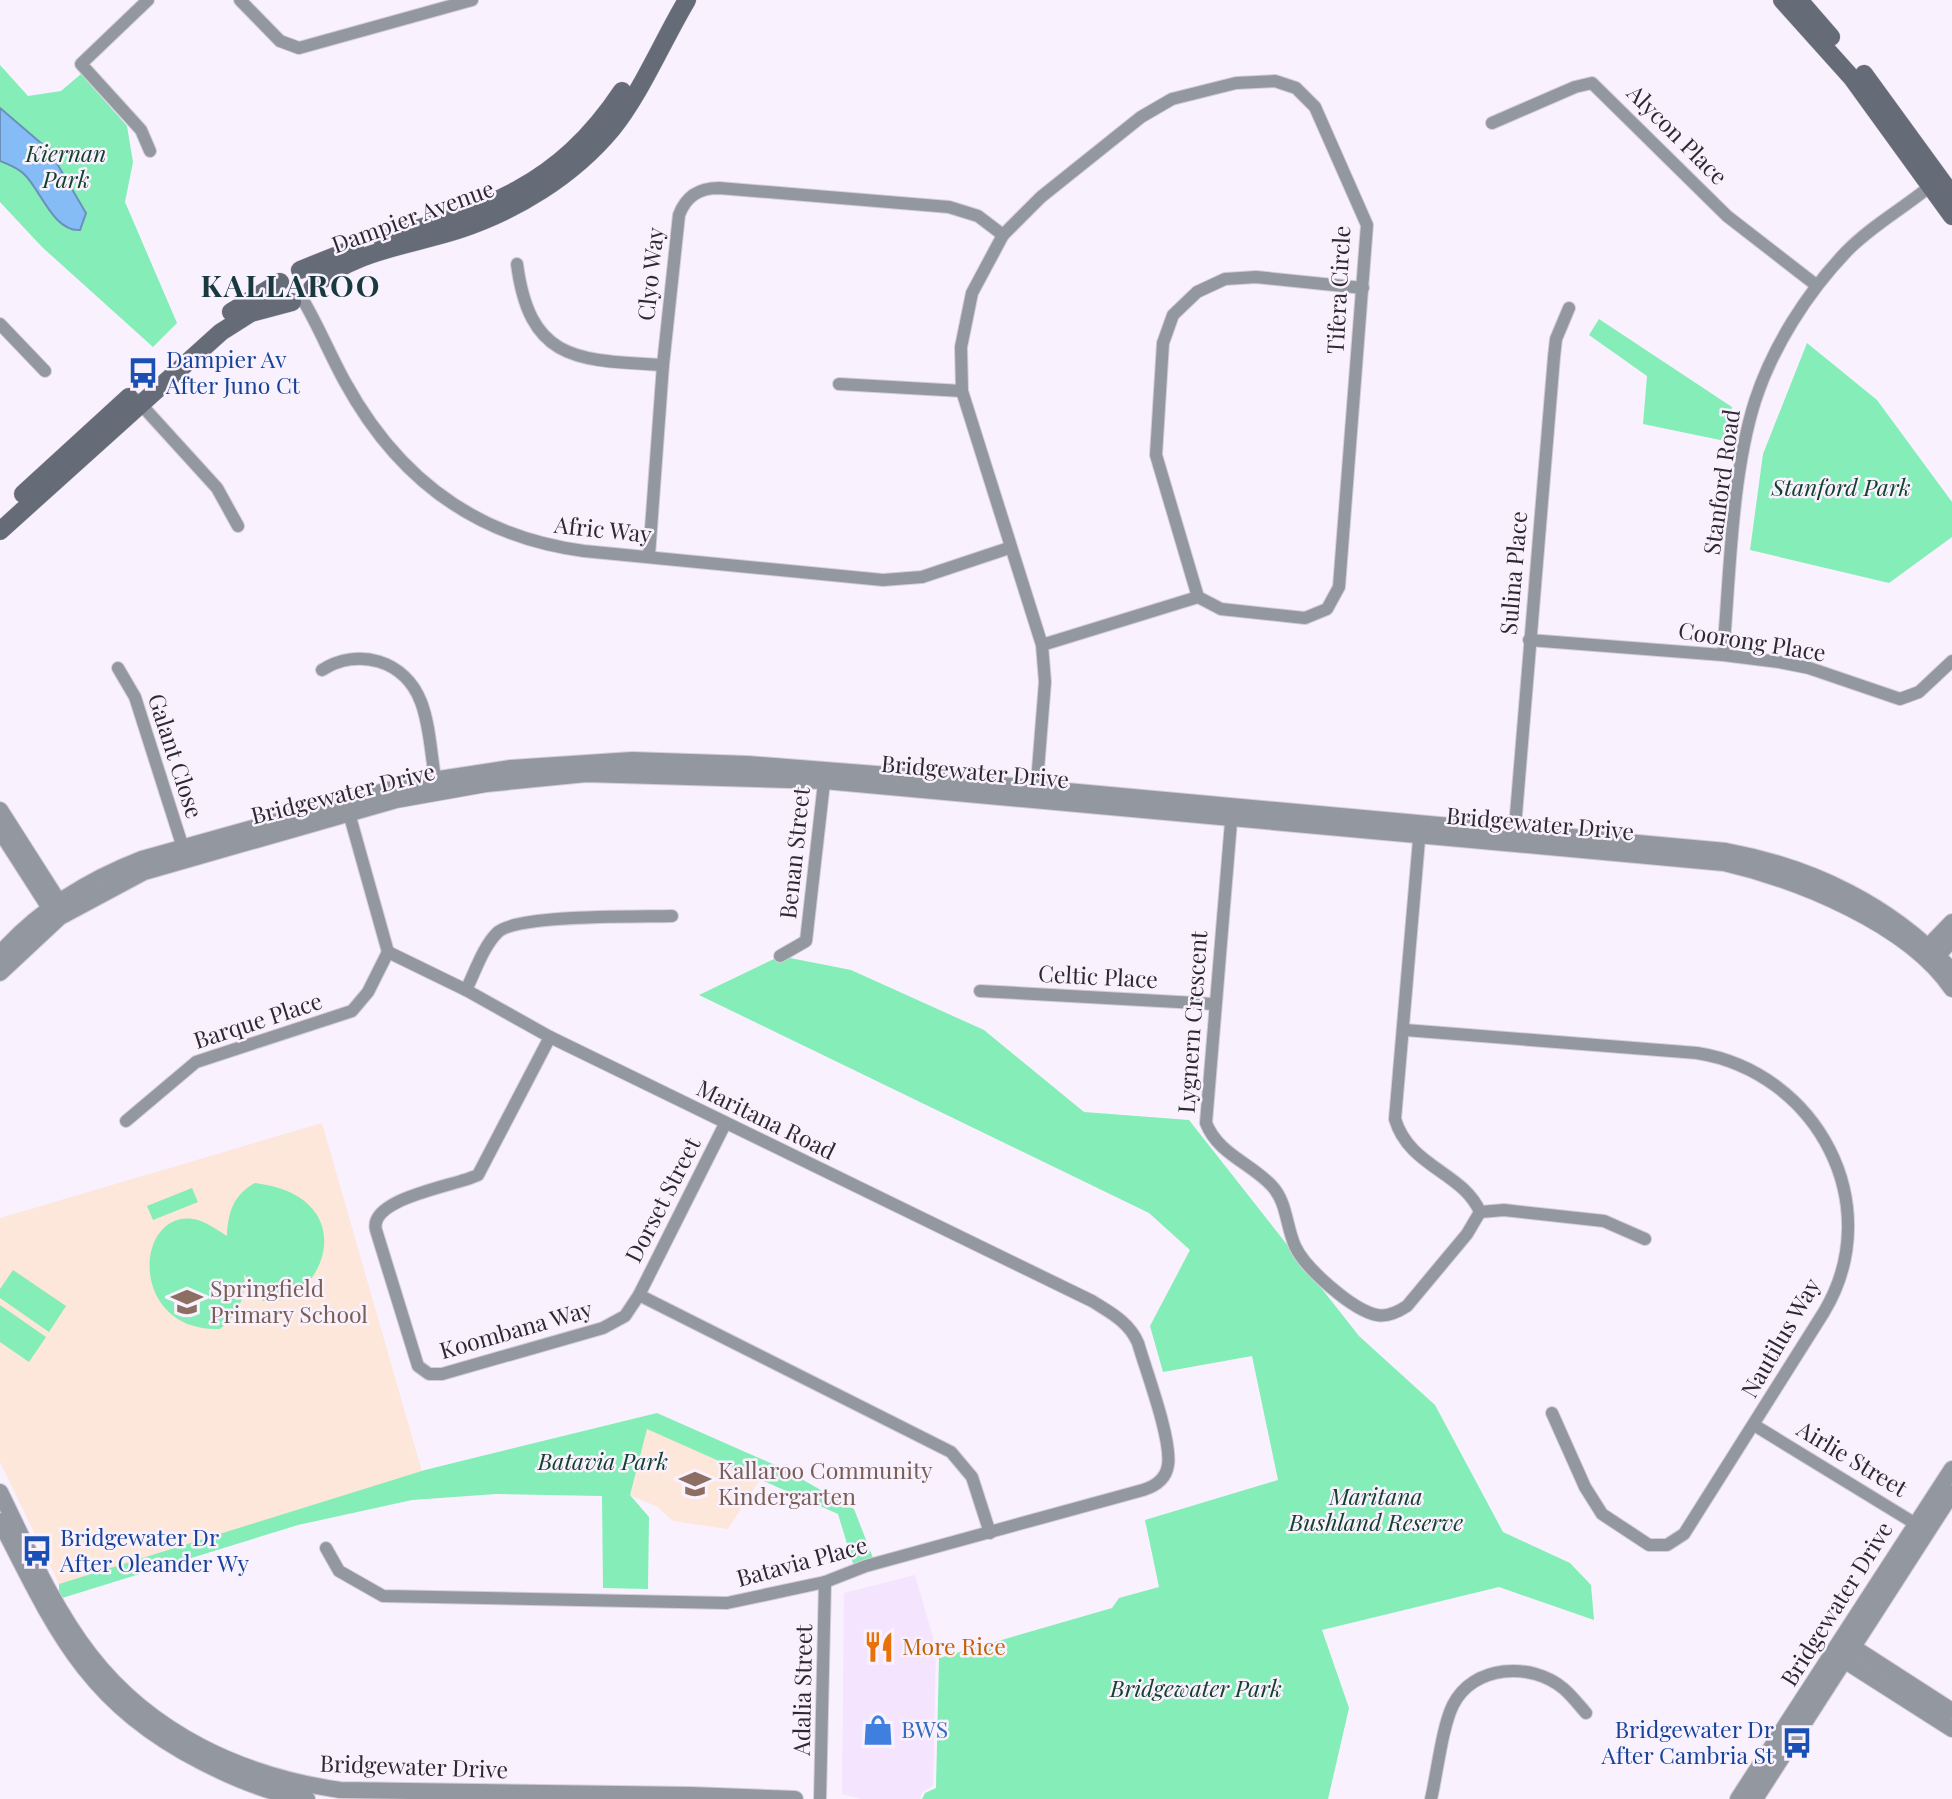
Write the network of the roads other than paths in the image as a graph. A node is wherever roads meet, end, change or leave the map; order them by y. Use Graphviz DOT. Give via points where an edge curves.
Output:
graph roads {
  1 [pos="148,0"];
  2 [pos="240,0"];
  3 [pos="472,0"];
  4 [pos="674,0"];
  5 [pos="687,0"];
  6 [pos="1782,0"];
  7 [pos="1799,0"];
  8 [pos="1492,123"];
  9 [pos="150,151"];
  10 [pos="1935,182"];
  11 [pos="1952,195"];
  12 [pos="1952,216"];
  13 [pos="1003,235"];
  14 [pos="517,264"];
  15 [pos="300,270"];
  16 [pos="279,282"];
  17 [pos="1816,285"];
  18 [pos="1363,288"];
  19 [pos="302,297"];
  20 [pos="1569,308"];
  21 [pos="0,324"];
  22 [pos="663,365"];
  23 [pos="45,371"];
  24 [pos="839,384"];
  25 [pos="962,391"];
  26 [pos="137,399"];
  27 [pos="0,515"];
  28 [pos="238,526"];
  29 [pos="0,531"];
  30 [pos="1009,548"];
  31 [pos="649,556"];
  32 [pos="1198,597"];
  33 [pos="1529,640"];
  34 [pos="1042,645"];
  35 [pos="1723,655"];
  36 [pos="1952,661"];
  37 [pos="118,668"];
  38 [pos="322,670"];
  39 [pos="824,775"];
  40 [pos="436,786"];
  41 [pos="1036,794"];
  42 [pos="347,807"];
  43 [pos="0,810"];
  44 [pos="1231,811"];
  45 [pos="0,830"];
  46 [pos="1420,830"];
  47 [pos="1514,838"];
  48 [pos="185,853"];
  49 [pos="59,910"];
  50 [pos="673,916"];
  51 [pos="1952,922"];
  52 [pos="1952,940"];
  53 [pos="388,952"];
  54 [pos="0,954"];
  55 [pos="1929,955"];
  56 [pos="780,956"];
  57 [pos="1952,971"];
  58 [pos="0,973"];
  59 [pos="466,989"];
  60 [pos="1952,989"];
  61 [pos="980,991"];
  62 [pos="1214,1004"];
  63 [pos="1405,1030"];
  64 [pos="550,1037"];
  65 [pos="126,1121"];
  66 [pos="725,1124"];
  67 [pos="1480,1212"];
  68 [pos="1645,1239"];
  69 [pos="639,1295"];
  70 [pos="1552,1413"];
  71 [pos="1755,1424"];
  72 [pos="1952,1469"];
  73 [pos="1166,1473"];
  74 [pos="0,1492"];
  75 [pos="1952,1493"];
  76 [pos="0,1521"];
  77 [pos="1921,1527"];
  78 [pos="989,1533"];
  79 [pos="326,1548"];
  80 [pos="825,1582"];
  81 [pos="1844,1651"];
  82 [pos="1952,1711"];
  83 [pos="1586,1713"];
  84 [pos="1952,1729"];
  85 [pos="297,1795"];
  86 [pos="492,1796"];
  87 [pos="691,1797"];
  88 [pos="796,1799"];
  89 [pos="820,1799"];
  90 [pos="1431,1799"];
  91 [pos="1738,1799"];
  92 [pos="1755,1799"];
  1 -- 9 [label="street" via="81,64 141,130"];
  2 -- 3 [label="street" via="280,41 299,48"];
  4 -- 15 [label="main road, Dampier Avenue" via="609,110 555,166 475,211 359,246"];
  5 -- 19 [label="main road, Dampier Avenue" via="612,128 559,178 479,223 342,265"];
  6 -- 10 [label="main road"];
  7 -- 10 [label="main road" via="1865,76"];
  8 -- 17 [label="street, Alycon Place" via="1592,83 1727,216"];
  10 -- 11 [label="main road"];
  10 -- 12 [label="main road"];
  10 -- 17 [label="street, Stanford Road" via="1849,249"];
  13 -- 18 [label="street, Tifera Circle" via="1041,197 1154,107 1213,86 1275,81 1307,96 1351,183 1367,225"];
  13 -- 22 [label="street, Clyo Way" via="978,216 949,207 719,188 696,192 682,205 679,215"];
  13 -- 25 [label="street, Tifera Circle" via="969,302 961,348"];
  14 -- 22 [label="street" via="523,302 551,342 589,359"];
  15 -- 16 [label="main road" via="288,271"];
  15 -- 19 [label="main road" via="309,277"];
  16 -- 19 [label="main road" via="281,293"];
  16 -- 26 [label="main road, Dampier Avenue" via="169,359"];
  17 -- 35 [label="street, Stanford Road" via="1779,346 1755,400 1741,465"];
  18 -- 32 [label="street, Tifera Circle" via="1339,587 1332,603 1321,614 1306,618 1221,609"];
  18 -- 32 [label="street" via="1237,277 1197,292 1173,315 1163,343 1156,456"];
  19 -- 26 [label="main road, Dampier Avenue" via="236,321"];
  19 -- 31 [label="street, Afric Way" via="375,431 413,475 463,512 501,530 548,546"];
  20 -- 33 [label="street, Sulina Place" via="1553,357"];
  21 -- 23 [label="street"];
  22 -- 31 [label="street, Clyo Way"];
  24 -- 25 [label="street"];
  25 -- 30 [label="street, Tifera Circle"];
  26 -- 27 [label="main road, Dampier Avenue"];
  26 -- 28 [label="street" via="217,488"];
  26 -- 29 [label="main road, Dampier Avenue"];
  30 -- 31 [label="street, Afric Way" via="922,577 883,580"];
  30 -- 34 [label="street, Tifera Circle"];
  32 -- 34 [label="street"];
  33 -- 35 [label="street, Coorong Place"];
  33 -- 47 [label="street, Sulina Place"];
  34 -- 41 [label="street, Tifera Circle" via="1045,682"];
  35 -- 36 [label="street, Coorong Place" via="1810,668 1900,699 1919,692"];
  37 -- 48 [label="street, Galant Close" via="135,697"];
  38 -- 40 [label="street" via="350,658 367,657 389,665 409,682 423,709"];
  39 -- 40 [label="street, Bridgewater Drive" via="586,774"];
  39 -- 41 [label="street, Bridgewater Drive"];
  39 -- 56 [label="street, Benan Street" via="806,941"];
  40 -- 42 [label="street, Bridgewater Drive"];
  41 -- 44 [label="street, Bridgewater Drive"];
  42 -- 48 [label="street, Bridgewater Drive"];
  42 -- 53 [label="street"];
  43 -- 49 [label="street"];
  44 -- 46 [label="street, Bridgewater Drive"];
  44 -- 62 [label="street, Lygnern Crescent"];
  45 -- 49 [label="street"];
  46 -- 47 [label="street, Bridgewater Drive"];
  46 -- 63 [label="street"];
  47 -- 55 [label="street, Bridgewater Drive" via="1750,869 1809,888"];
  48 -- 49 [label="street, Bridgewater Drive"];
  49 -- 54 [label="street, Bridgewater Drive" via="32,922"];
  49 -- 58 [label="street, Bridgewater Drive"];
  50 -- 59 [label="street" via="509,926 492,939"];
  51 -- 55 [label="street"];
  52 -- 55 [label="street"];
  53 -- 59 [label="street, Maritana Road"];
  53 -- 65 [label="street, Barque Place" via="368,992 352,1011 196,1062"];
  55 -- 57 [label="street, Bridgewater Drive"];
  55 -- 60 [label="street, Bridgewater Drive"];
  59 -- 64 [label="street, Maritana Road"];
  61 -- 62 [label="street, Celtic Place"];
  62 -- 67 [label="street, Lygnern Crescent" via="1205,1112 1211,1136 1273,1187 1301,1257 1350,1301 1378,1315 1407,1306"];
  63 -- 67 [label="street" via="1395,1119 1399,1130 1413,1152 1469,1195"];
  63 -- 71 [label="street, Nautilus Way" via="1714,1055 1758,1073 1800,1106 1825,1140 1837,1169 1845,1200 1847,1243 1832,1298"];
  64 -- 66 [label="street, Maritana Road"];
  64 -- 69 [label="street, Koombana Way" via="478,1175 398,1201 375,1218 412,1355 423,1371 442,1374 612,1325 625,1316"];
  66 -- 69 [label="street, Dorset Street"];
  66 -- 73 [label="street, Maritana Road" via="1118,1317 1138,1343 1166,1439"];
  67 -- 68 [label="street" via="1504,1210 1604,1221"];
  69 -- 78 [label="street" via="951,1452 972,1477"];
  70 -- 71 [label="street, Nautilus Way" via="1596,1507 1649,1545 1658,1546 1684,1534"];
  71 -- 77 [label="street, Airlie Street"];
  72 -- 77 [label="street, Bridgewater Drive"];
  73 -- 78 [label="street, Batavia Place" via="1153,1487"];
  74 -- 85 [label="street, Bridgewater Drive" via="67,1621 115,1683 172,1730"];
  75 -- 77 [label="street, Bridgewater Drive"];
  76 -- 85 [label="street, Bridgewater Drive" via="52,1623 100,1689 152,1732 191,1756 229,1776"];
  77 -- 81 [label="street, Bridgewater Drive"];
  78 -- 80 [label="street, Batavia Place" via="866,1566"];
  79 -- 80 [label="street, Batavia Place" via="339,1571 383,1596 727,1603"];
  80 -- 89 [label="street, Adalia Street"];
  81 -- 82 [label="street"];
  81 -- 84 [label="street"];
  81 -- 91 [label="street, Bridgewater Drive"];
  81 -- 92 [label="street, Bridgewater Drive"];
  83 -- 90 [label="street" via="1563,1688 1538,1674 1503,1671 1470,1682 1452,1706"];
  85 -- 86 [label="street, Bridgewater Drive" via="340,1790"];
  86 -- 87 [label="street, Bridgewater Drive"];
  87 -- 88 [label="street, Bridgewater Drive"];
}
